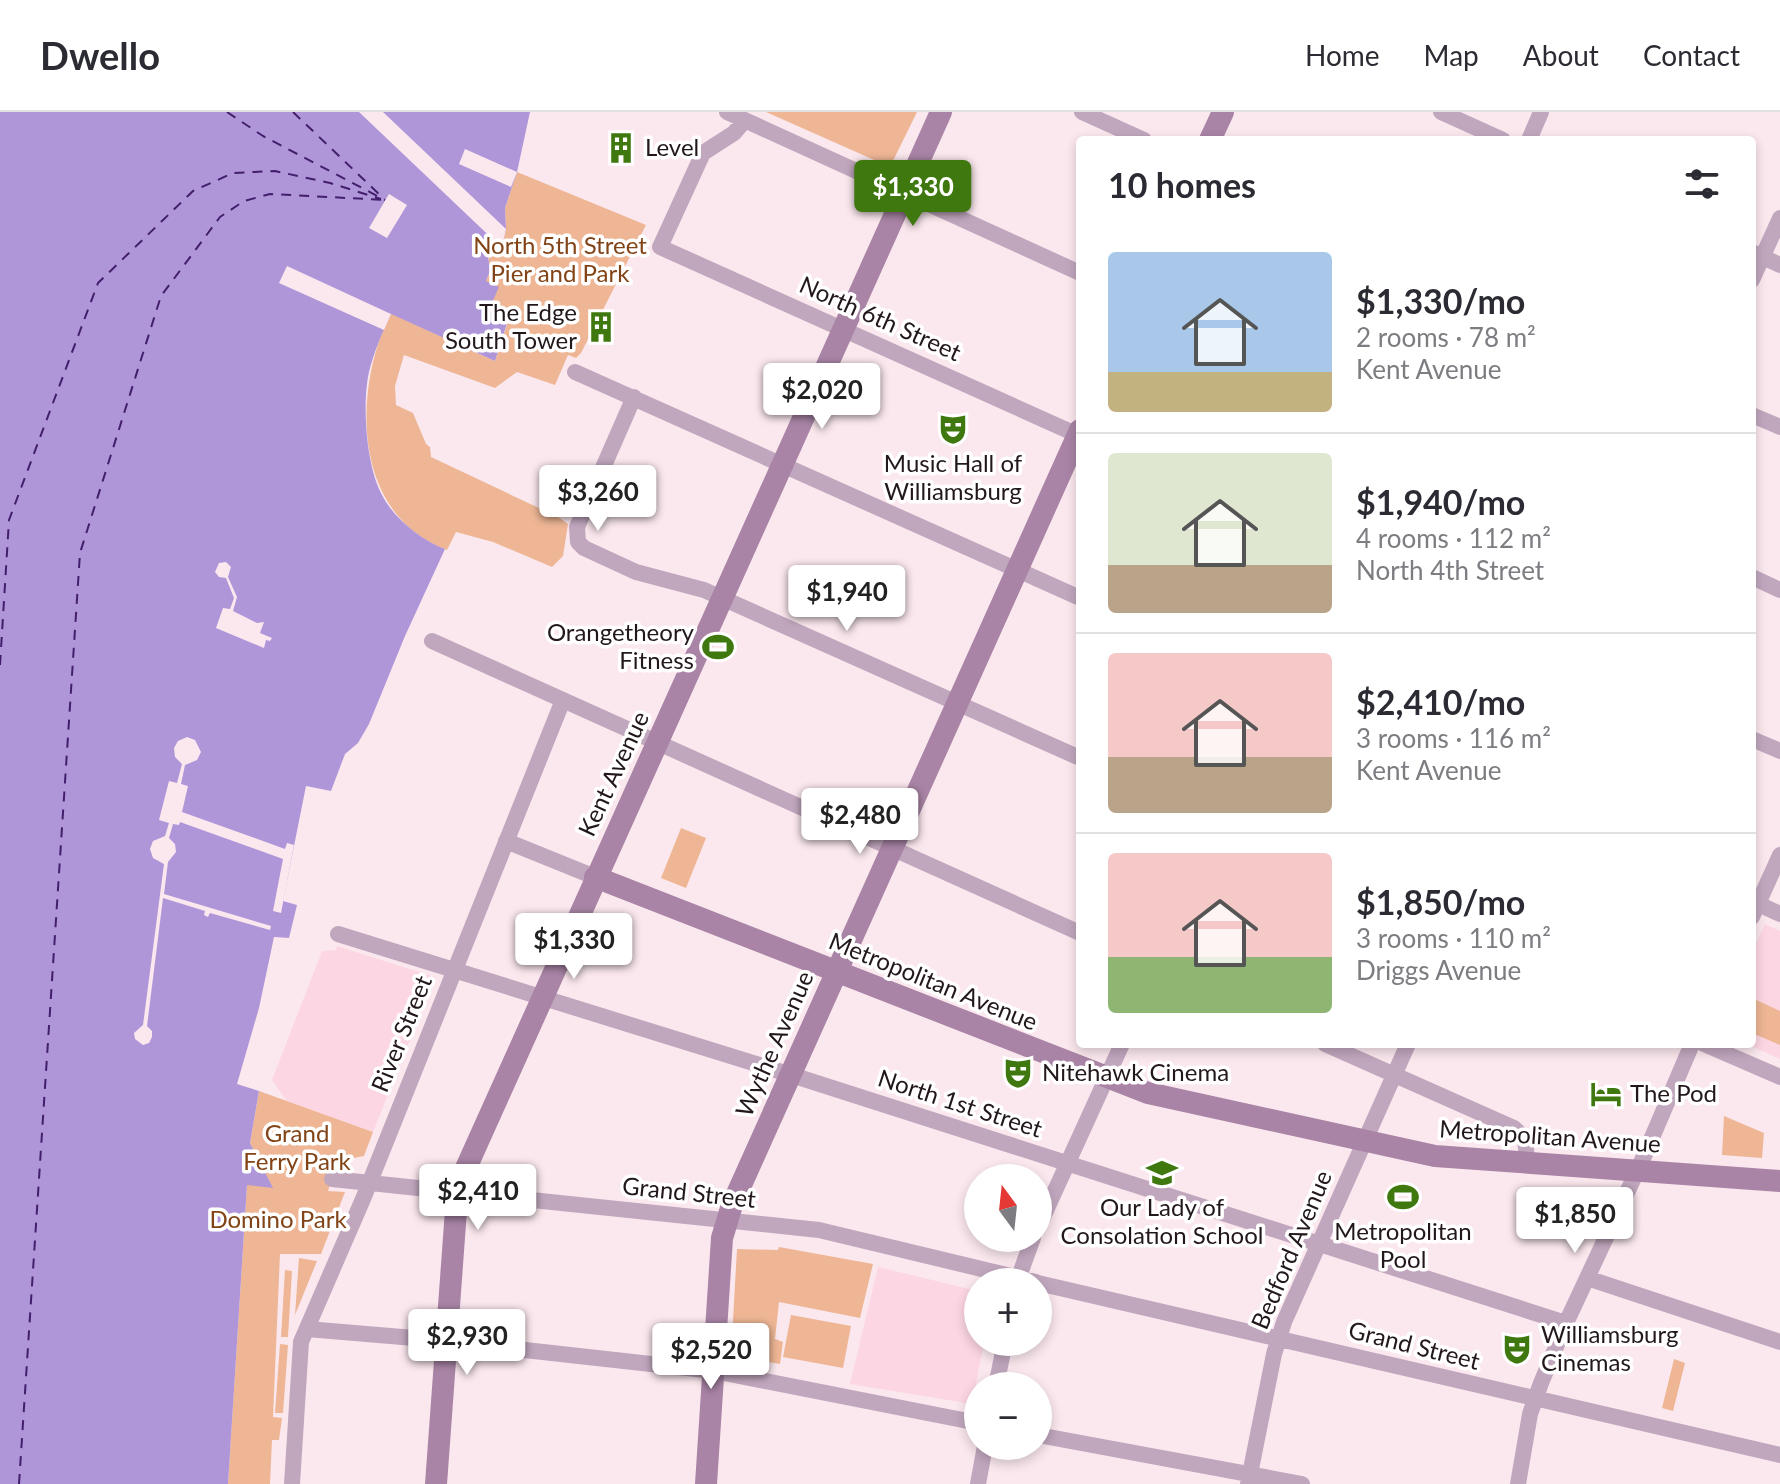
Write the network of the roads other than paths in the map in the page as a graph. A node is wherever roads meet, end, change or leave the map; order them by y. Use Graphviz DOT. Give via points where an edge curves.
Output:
graph roads {
  1 [pos="727,112"];
  2 [pos="941,112"];
  3 [pos="1082,112"];
  4 [pos="1223,112"];
  5 [pos="1441,112"];
  6 [pos="1541,112"];
  7 [pos="745,120"];
  8 [pos="1135,136"];
  9 [pos="1212,136"];
  10 [pos="1494,136"];
  11 [pos="1531,136"];
  12 [pos="904,192"];
  13 [pos="1780,218"];
  14 [pos="1757,255"];
  15 [pos="1780,265"];
  16 [pos="1076,271"];
  17 [pos="843,328"];
  18 [pos="575,372"];
  19 [pos="634,397"];
  20 [pos="1756,417"];
  21 [pos="1780,427"];
  22 [pos="1076,432"];
  23 [pos="1076,440"];
  24 [pos="781,464"];
  25 [pos="1017,569"];
  26 [pos="1756,579"];
  27 [pos="1780,590"];
  28 [pos="1076,596"];
  29 [pos="722,598"];
  30 [pos="432,641"];
  31 [pos="563,700"];
  32 [pos="957,702"];
  33 [pos="1756,741"];
  34 [pos="657,742"];
  35 [pos="1780,751"];
  36 [pos="1076,756"];
  37 [pos="506,841"];
  38 [pos="892,848"];
  39 [pos="1780,855"];
  40 [pos="595,877"];
  41 [pos="1756,904"];
  42 [pos="1756,908"];
  43 [pos="1780,914"];
  44 [pos="1076,931"];
  45 [pos="338,934"];
  46 [pos="454,970"];
  47 [pos="836,971"];
  48 [pos="542,997"];
  49 [pos="1120,1048"];
  50 [pos="1334,1048"];
  51 [pos="1406,1048"];
  52 [pos="1690,1048"];
  53 [pos="1713,1048"];
  54 [pos="790,1075"];
  55 [pos="1394,1075"];
  56 [pos="1780,1077"];
  57 [pos="1106,1078"];
  58 [pos="1364,1143"];
  59 [pos="1067,1163"];
  60 [pos="1526,1163"];
  61 [pos="1638,1171"];
  62 [pos="332,1179"];
  63 [pos="1780,1181"];
  64 [pos="368,1183"];
  65 [pos="459,1193"];
  66 [pos="1052,1197"];
  67 [pos="727,1221"];
  68 [pos="1318,1244"];
  69 [pos="970,1268"];
  70 [pos="1587,1278"];
  71 [pos="1052,1285"];
  72 [pos="1566,1323"];
  73 [pos="307,1329"];
  74 [pos="1279,1338"];
  75 [pos="446,1342"];
  76 [pos="1780,1342"];
  77 [pos="714,1371"];
  78 [pos="1535,1400"];
  79 [pos="964,1420"];
  80 [pos="1052,1438"];
  81 [pos="1780,1455"];
  82 [pos="982,1460"];
  83 [pos="1249,1479"];
  84 [pos="292,1484"];
  85 [pos="436,1484"];
  86 [pos="706,1484"];
  87 [pos="978,1484"];
  88 [pos="1302,1484"];
  89 [pos="1518,1484"];
  1 -- 7 [label="street"];
  2 -- 12 [label="main road, Kent Avenue"];
  3 -- 8 [label="street"];
  4 -- 9 [label="main road"];
  5 -- 10 [label="street"];
  6 -- 11 [label="street"];
  7 -- 12 [label="street"];
  7 -- 17 [label="street, North 6th Street" via="703,153 660,247"];
  12 -- 16 [label="street"];
  12 -- 17 [label="main road, Kent Avenue"];
  13 -- 14 [label="street"];
  14 -- 15 [label="street"];
  17 -- 22 [label="street, North 6th Street"];
  17 -- 24 [label="main road, Kent Avenue"];
  18 -- 19 [label="street"];
  19 -- 24 [label="street"];
  19 -- 29 [label="street" via="581,518 578,542 636,572"];
  20 -- 21 [label="street"];
  23 -- 25 [label="main road, Wythe Avenue"];
  24 -- 25 [label="street"];
  24 -- 29 [label="main road, Kent Avenue"];
  25 -- 28 [label="street"];
  25 -- 32 [label="main road, Wythe Avenue"];
  26 -- 27 [label="street"];
  29 -- 32 [label="street"];
  29 -- 34 [label="main road, Kent Avenue"];
  30 -- 31 [label="street"];
  31 -- 34 [label="street"];
  31 -- 37 [label="street, River Street"];
  32 -- 36 [label="street"];
  32 -- 38 [label="main road, Wythe Avenue"];
  33 -- 35 [label="street"];
  34 -- 38 [label="street"];
  34 -- 40 [label="main road, Kent Avenue"];
  37 -- 40 [label="street, Metropolitan Avenue"];
  37 -- 46 [label="street, River Street"];
  38 -- 44 [label="street"];
  38 -- 47 [label="main road, Wythe Avenue"];
  39 -- 41 [label="street"];
  40 -- 47 [label="main road, Metropolitan Avenue"];
  40 -- 48 [label="main road, Kent Avenue"];
  42 -- 43 [label="street"];
  45 -- 46 [label="street, North 1st Street"];
  46 -- 48 [label="street, North 1st Street"];
  46 -- 64 [label="street, River Street"];
  47 -- 54 [label="main road, Wythe Avenue"];
  47 -- 57 [label="main road, Metropolitan Avenue"];
  48 -- 54 [label="street, North 1st Street"];
  48 -- 65 [label="main road, Kent Avenue"];
  49 -- 57 [label="street"];
  50 -- 55 [label="street"];
  51 -- 55 [label="street, Bedford Avenue"];
  52 -- 61 [label="street"];
  53 -- 56 [label="street"];
  54 -- 59 [label="street, North 1st Street"];
  54 -- 67 [label="main road, Wythe Avenue"];
  55 -- 58 [label="street, Bedford Avenue"];
  55 -- 60 [label="street" via="1514,1128 1524,1137"];
  57 -- 58 [label="main road, Metropolitan Avenue" via="1148,1093"];
  57 -- 59 [label="street"];
  58 -- 60 [label="main road, Metropolitan Avenue" via="1435,1156"];
  58 -- 68 [label="street, Bedford Avenue"];
  59 -- 66 [label="street"];
  59 -- 68 [label="street, North 1st Street"];
  60 -- 61 [label="main road, Metropolitan Avenue"];
  61 -- 63 [label="main road, Metropolitan Avenue"];
  61 -- 70 [label="street"];
  62 -- 64 [label="street, Grand Street"];
  64 -- 65 [label="street, Grand Street"];
  64 -- 73 [label="street, River Street"];
  65 -- 67 [label="street, Grand Street"];
  65 -- 75 [label="main road, Kent Avenue"];
  67 -- 69 [label="street, Grand Street" via="819,1230"];
  67 -- 77 [label="main road, Wythe Avenue"];
  68 -- 72 [label="street, North 1st Street"];
  68 -- 74 [label="street, Bedford Avenue"];
  70 -- 72 [label="street"];
  70 -- 76 [label="street"];
  71 -- 74 [label="street, Grand Street"];
  72 -- 78 [label="street"];
  73 -- 75 [label="street"];
  73 -- 84 [label="street, River Street" via="301,1342"];
  74 -- 78 [label="street, Grand Street"];
  74 -- 83 [label="street, Bedford Avenue"];
  75 -- 77 [label="street"];
  75 -- 85 [label="main road, Kent Avenue"];
  77 -- 79 [label="street"];
  77 -- 86 [label="main road, Wythe Avenue"];
  78 -- 81 [label="street, Grand Street"];
  78 -- 89 [label="street"];
  80 -- 83 [label="street"];
  82 -- 87 [label="street"];
  83 -- 88 [label="street"];
}
